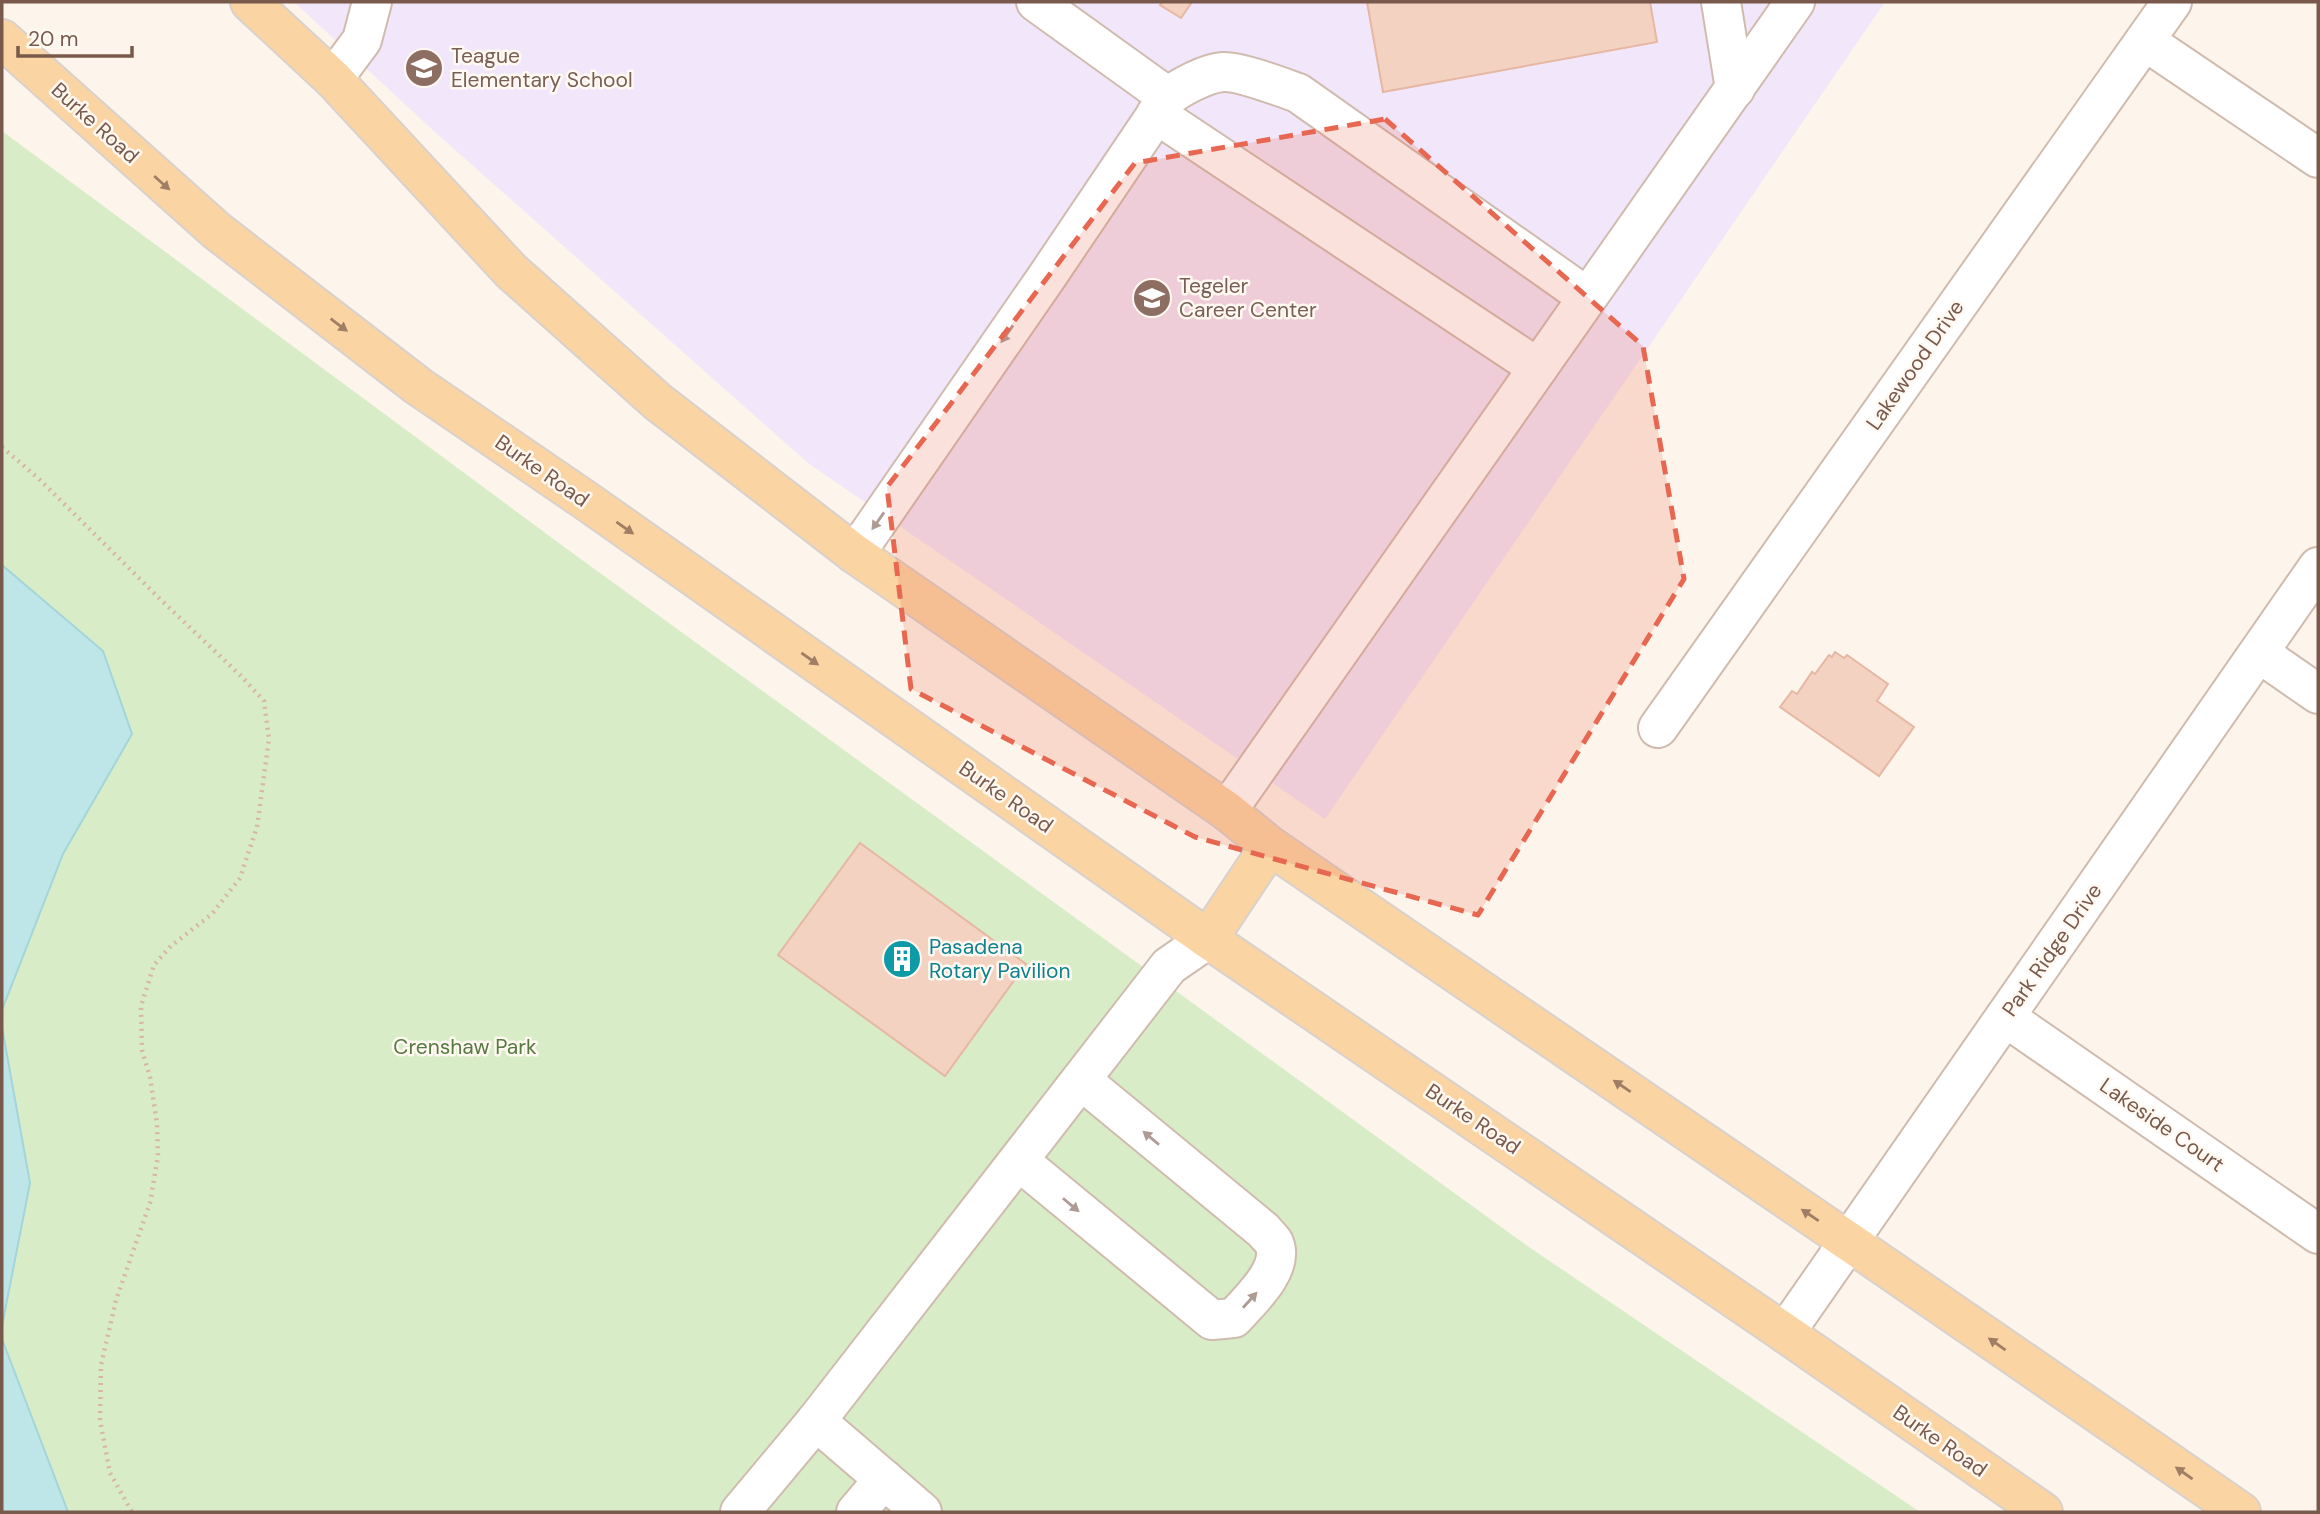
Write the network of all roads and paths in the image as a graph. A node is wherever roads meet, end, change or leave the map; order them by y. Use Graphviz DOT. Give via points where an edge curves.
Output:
graph roads {
  1 [pos="250,2"];
  2 [pos="372,2"];
  3 [pos="1036,2"];
  4 [pos="1721,2"];
  5 [pos="1795,2"];
  6 [pos="2172,2"];
  7 [pos="2,39"];
  8 [pos="2146,41"];
  9 [pos="333,79"];
  10 [pos="1735,89"];
  11 [pos="1162,105"];
  12 [pos="2318,158"];
  13 [pos="1587,297"];
  14 [pos="1538,368"];
  15 [pos="2,447"];
  16 [pos="855,554"];
  17 [pos="2318,567"];
  18 [pos="2259,653"];
  19 [pos="2318,694"];
  20 [pos="1658,728"];
  21 [pos="1227,811"];
  22 [pos="1270,846"];
  23 [pos="1208,939"];
  24 [pos="2005,1017"];
  25 [pos="1081,1080"];
  26 [pos="1019,1161"];
  27 [pos="2318,1234"];
  28 [pos="1848,1241"];
  29 [pos="1785,1333"];
  30 [pos="816,1421"];
  31 [pos="884,1479"];
  32 [pos="132,1512"];
  33 [pos="740,1512"];
  34 [pos="856,1512"];
  35 [pos="922,1512"];
  36 [pos="2043,1512"];
  37 [pos="2241,1512"];
  1 -- 9 [label="main road"];
  2 -- 9 [label="street" via="362,40"];
  3 -- 11 [label="street"];
  4 -- 10 [label="street"];
  5 -- 10 [label="street"];
  6 -- 8 [label="street, Lakewood Drive"];
  7 -- 23 [label="main road, Burke Road, one-way" via="217,231 418,386"];
  8 -- 12 [label="street"];
  8 -- 20 [label="street, Lakewood Drive"];
  9 -- 16 [label="main road" via="510,271 658,402"];
  10 -- 13 [label="street"];
  11 -- 13 [label="street" via="1183,85 1223,72 1298,93"];
  11 -- 14 [label="street"];
  11 -- 16 [label="street, one-way"];
  13 -- 14 [label="street"];
  14 -- 21 [label="street"];
  15 -- 32 [label="path" via="264,701 269,739 257,827 240,878 212,914 154,965 141,1006 142,1050 150,1077 158,1156 150,1203 116,1300 101,1365 100,1406 110,1473"];
  16 -- 21 [label="main road"];
  17 -- 18 [label="street, Park Ridge Drive"];
  18 -- 19 [label="street"];
  18 -- 24 [label="street, Park Ridge Drive"];
  21 -- 22 [label="main road"];
  22 -- 23 [label="main road"];
  28 -- 22 [label="main road, one-way"];
  23 -- 25 [label="street" via="1169,966"];
  23 -- 29 [label="main road, Burke Road"];
  24 -- 27 [label="street, Lakeside Court"];
  24 -- 28 [label="street, Park Ridge Drive"];
  25 -- 26 [label="street"];
  26 -- 25 [label="street, one-way" via="1212,1320 1234,1318 1262,1287 1275,1266 1274,1244 1263,1230"];
  26 -- 30 [label="street"];
  28 -- 29 [label="street, Park Ridge Drive"];
  37 -- 28 [label="main road, one-way"];
  29 -- 36 [label="main road, Burke Road"];
  30 -- 31 [label="street"];
  30 -- 33 [label="street"];
  31 -- 34 [label="street"];
  31 -- 35 [label="street"];
}
